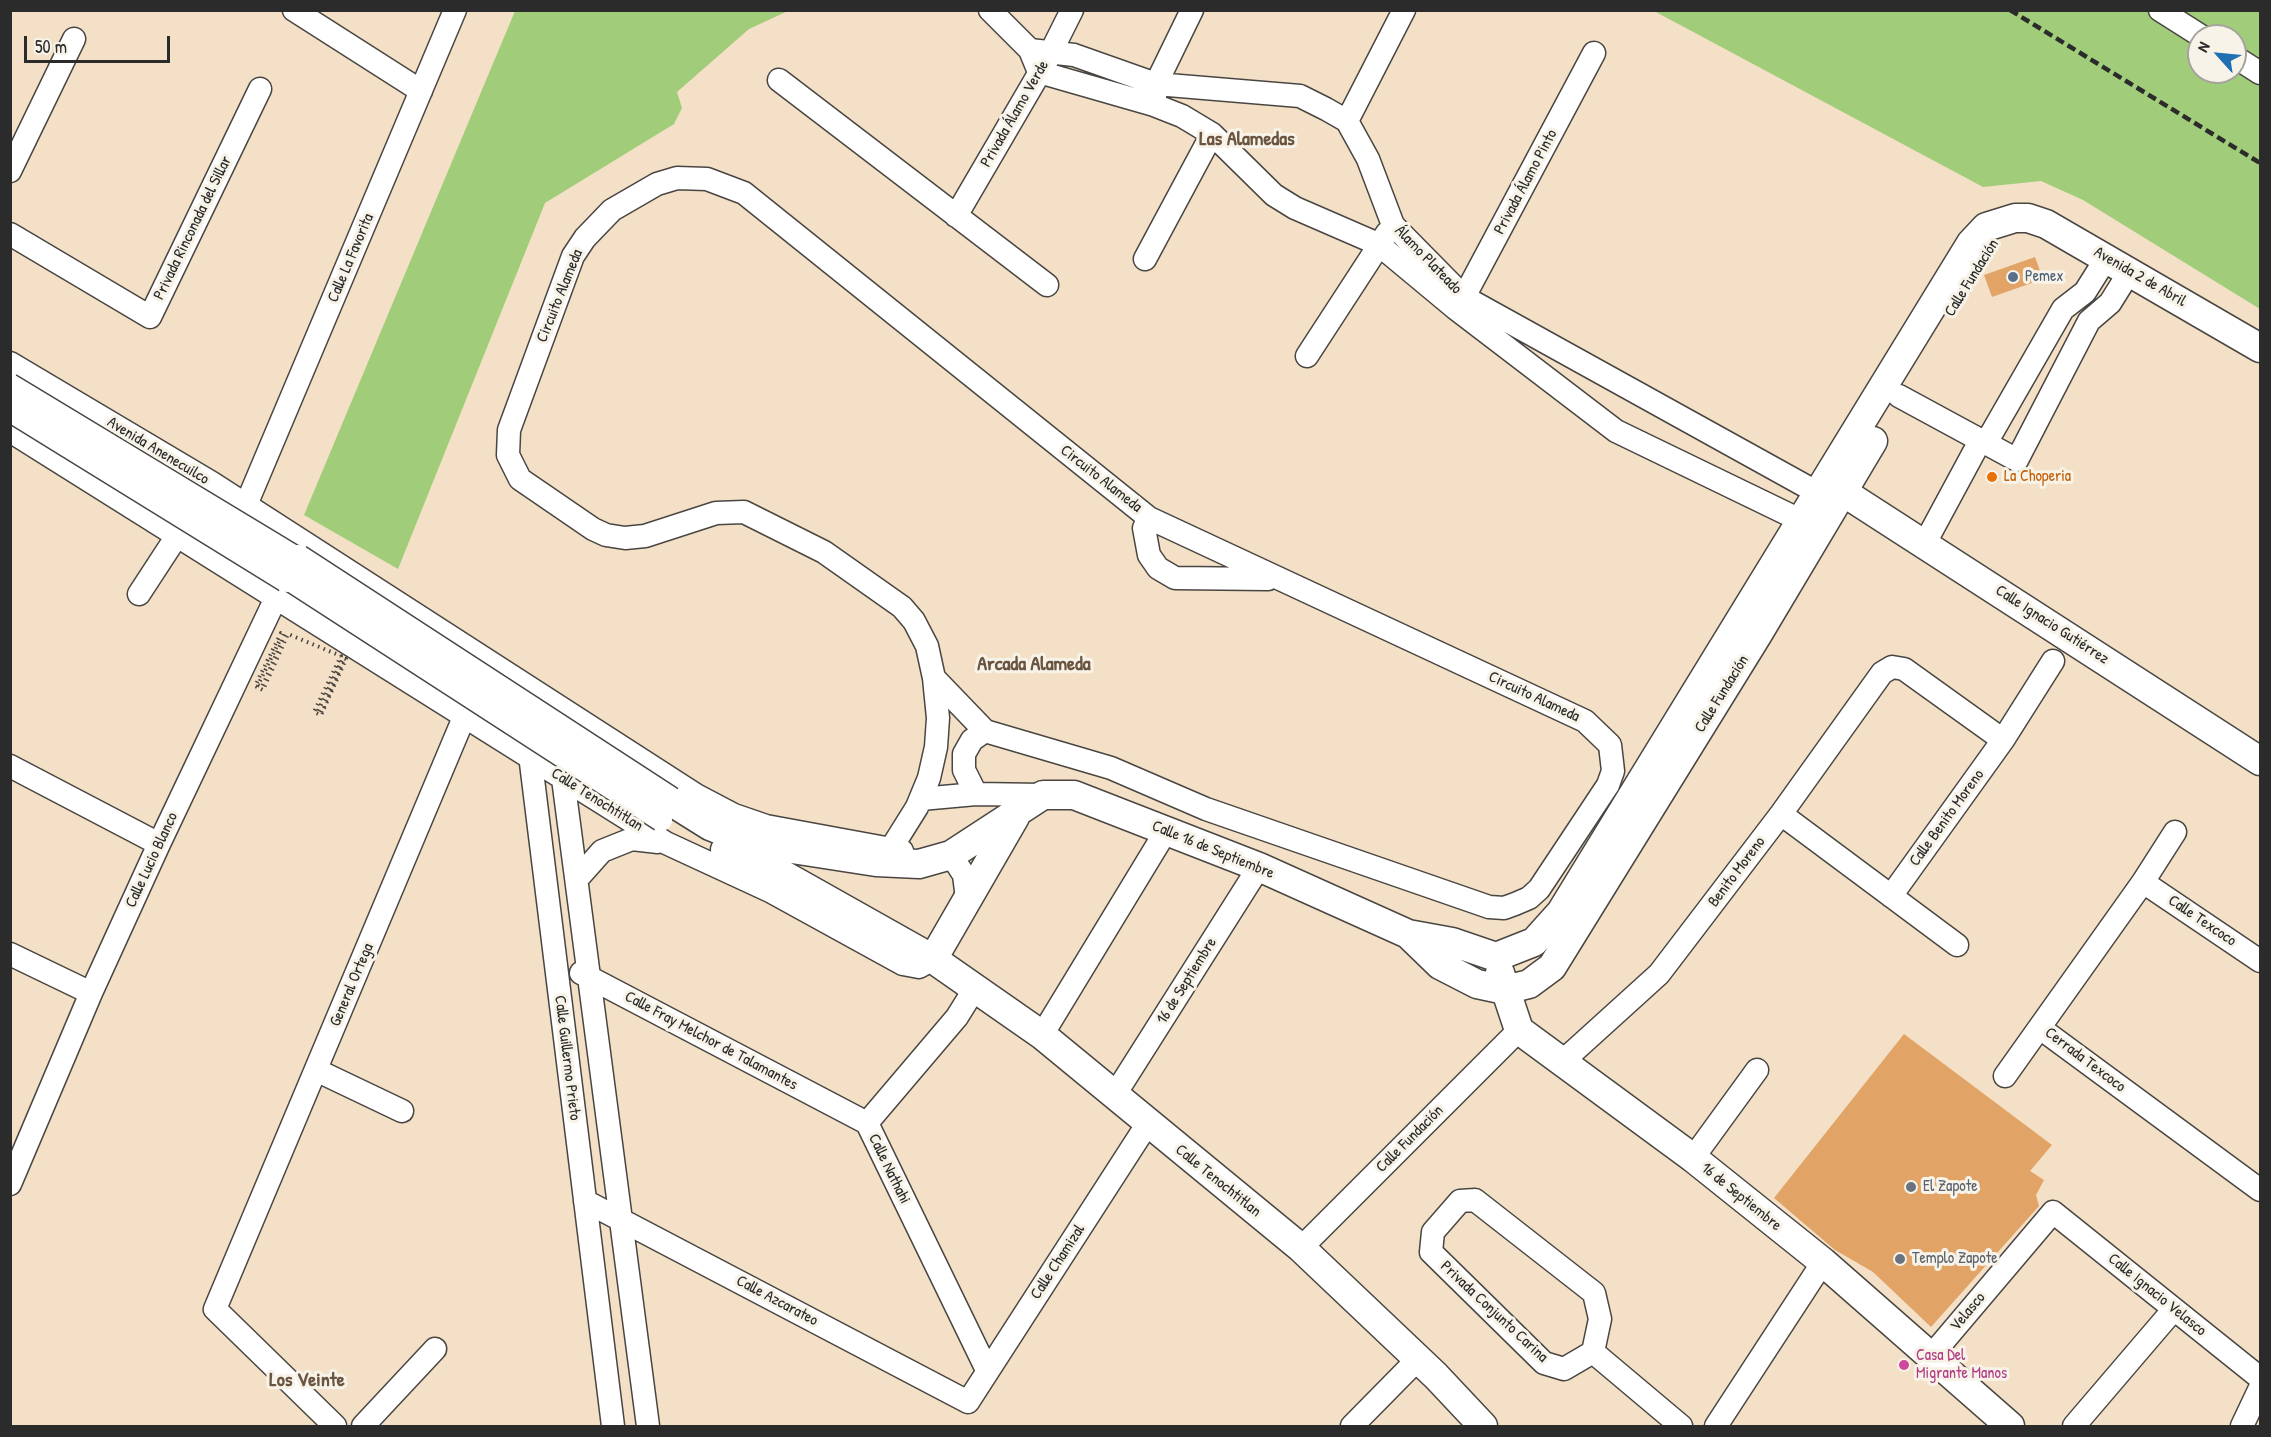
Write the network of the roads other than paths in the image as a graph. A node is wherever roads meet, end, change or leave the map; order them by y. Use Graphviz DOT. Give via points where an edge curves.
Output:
graph roads {
  1 [pos="294,10"];
  2 [pos="455,10"];
  3 [pos="990,10"];
  4 [pos="1072,10"];
  5 [pos="1192,10"];
  6 [pos="1404,10"];
  7 [pos="2160,10"];
  8 [pos="2187,27"];
  9 [pos="74,39"];
  10 [pos="1041,50"];
  11 [pos="1594,53"];
  12 [pos="2247,65"];
  13 [pos="1039,72"];
  14 [pos="2260,73"];
  15 [pos="779,80"];
  16 [pos="260,89"];
  17 [pos="421,92"];
  18 [pos="1155,95"];
  19 [pos="1347,121"];
  20 [pos="1212,134"];
  21 [pos="10,171"];
  22 [pos="956,216"];
  23 [pos="2015,218"];
  24 [pos="1393,225"];
  25 [pos="10,234"];
  26 [pos="1378,244"];
  27 [pos="1145,259"];
  28 [pos="2118,264"];
  29 [pos="1047,285"];
  30 [pos="1460,303"];
  31 [pos="2260,348"];
  32 [pos="1307,356"];
  33 [pos="10,363"];
  34 [pos="10,384"];
  35 [pos="1889,396"];
  36 [pos="10,407"];
  37 [pos="10,430"];
  38 [pos="1983,442"];
  39 [pos="212,483"];
  40 [pos="246,505"];
  41 [pos="1819,505"];
  42 [pos="1149,518"];
  43 [pos="177,535"];
  44 [pos="1925,543"];
  45 [pos="291,569"];
  46 [pos="1278,579"];
  47 [pos="139,594"];
  48 [pos="1758,634"];
  49 [pos="2053,660"];
  50 [pos="488,661"];
  51 [pos="934,678"];
  52 [pos="533,689"];
  53 [pos="565,709"];
  54 [pos="465,715"];
  55 [pos="986,731"];
  56 [pos="2003,740"];
  57 [pos="529,757"];
  58 [pos="2260,761"];
  59 [pos="10,766"];
  60 [pos="562,779"];
  61 [pos="976,794"];
  62 [pos="1043,795"];
  63 [pos="921,800"];
  64 [pos="1017,812"];
  65 [pos="1781,814"];
  66 [pos="665,821"];
  67 [pos="1166,831"];
  68 [pos="2175,832"];
  69 [pos="159,844"];
  70 [pos="884,855"];
  71 [pos="941,858"];
  72 [pos="1259,867"];
  73 [pos="578,878"];
  74 [pos="2143,882"];
  75 [pos="1891,896"];
  76 [pos="967,898"];
  77 [pos="1408,934"];
  78 [pos="1957,945"];
  79 [pos="10,954"];
  80 [pos="1496,957"];
  81 [pos="933,959"];
  82 [pos="2260,961"];
  83 [pos="555,962"];
  84 [pos="590,978"];
  85 [pos="975,988"];
  86 [pos="1505,990"];
  87 [pos="91,993"];
  88 [pos="2040,1028"];
  89 [pos="1520,1030"];
  90 [pos="1042,1035"];
  91 [pos="1563,1061"];
  92 [pos="316,1070"];
  93 [pos="1756,1070"];
  94 [pos="2005,1076"];
  95 [pos="1114,1095"];
  96 [pos="402,1111"];
  97 [pos="867,1123"];
  98 [pos="1148,1123"];
  99 [pos="17,1148"];
  100 [pos="1693,1158"];
  101 [pos="10,1184"];
  102 [pos="2260,1190"];
  103 [pos="585,1201"];
  104 [pos="2053,1212"];
  105 [pos="622,1219"];
  106 [pos="1301,1248"];
  107 [pos="1823,1262"];
  108 [pos="2174,1309"];
  109 [pos="435,1349"];
  110 [pos="1593,1353"];
  111 [pos="1931,1356"];
  112 [pos="1418,1359"];
  113 [pos="987,1370"];
  114 [pos="2260,1378"];
  115 [pos="2260,1388"];
  116 [pos="968,1402"];
  117 [pos="335,1426"];
  118 [pos="363,1426"];
  119 [pos="613,1426"];
  120 [pos="648,1426"];
  121 [pos="1352,1426"];
  122 [pos="1483,1426"];
  123 [pos="1681,1426"];
  124 [pos="1716,1426"];
  125 [pos="2010,1426"];
  126 [pos="2074,1426"];
  127 [pos="2242,1426"];
  1 -- 17 [label="street"];
  2 -- 17 [label="street, Calle La Favorita"];
  3 -- 10 [label="street"];
  4 -- 10 [label="street, Privada Álamo Verde"];
  5 -- 18 [label="street"];
  6 -- 19 [label="street"];
  7 -- 8 [label="street"];
  9 -- 21 [label="street"];
  10 -- 13 [label="street, Privada Álamo Verde"];
  10 -- 18 [label="street" via="1074,55"];
  11 -- 30 [label="street, Privada Álamo Pinto"];
  12 -- 14 [label="street"];
  13 -- 18 [label="street"];
  13 -- 22 [label="street, Privada Álamo Verde"];
  15 -- 22 [label="street"];
  16 -- 25 [label="street, Privada Rinconada del Sillar" via="150,317"];
  17 -- 40 [label="street, Calle La Favorita"];
  18 -- 19 [label="street" via="1300,96"];
  18 -- 20 [label="street, Álamo Plateado"];
  19 -- 24 [label="street, Álamo Plateado" via="1368,159"];
  20 -- 26 [label="street, Álamo Plateado" via="1274,195"];
  20 -- 27 [label="street"];
  22 -- 29 [label="street"];
  23 -- 28 [label="main road, Avenida 2 de Abril" via="2046,224"];
  23 -- 35 [label="main road, Calle Fundación" via="1992,243"];
  24 -- 26 [label="street"];
  24 -- 30 [label="street, Álamo Plateado"];
  26 -- 30 [label="street, Álamo Plateado"];
  26 -- 32 [label="street"];
  28 -- 31 [label="main road, Avenida 2 de Abril"];
  28 -- 38 [label="street" via="2063,309"];
  28 -- 38 [label="street" via="2110,303 2089,321 2017,460"];
  30 -- 41 [label="street, Álamo Plateado"];
  30 -- 41 [label="street, Álamo Plateado" via="1616,430"];
  33 -- 39 [label="street, Avenida Anenecuilco"];
  34 -- 45 [label="street, Avenida Anenecuilco, bridge"];
  35 -- 38 [label="street"];
  35 -- 41 [label="main road, Calle Fundación"];
  36 -- 45 [label="main road, bridge"];
  37 -- 43 [label="street"];
  38 -- 44 [label="street"];
  39 -- 40 [label="street, Avenida Anenecuilco"];
  39 -- 43 [label="street"];
  40 -- 45 [label="street, Avenida Anenecuilco"];
  41 -- 44 [label="main road, Calle Ignacio Gutiérrez"];
  41 -- 48 [label="main road, Calle Fundación"];
  41 -- 48 [label="street" via="1758,615"];
  41 -- 80 [label="main road, Calle Fundación" via="1561,912 1534,942"];
  42 -- 46 [label="street, Circuito Alameda"];
  42 -- 46 [label="street" via="1144,528 1149,555 1158,568 1175,578"];
  42 -- 51 [label="street, Circuito Alameda" via="744,193 707,179 677,178 636,194 612,210 573,256 509,430 508,454 520,478 606,535 645,536 716,513 744,512 757,516 824,552 902,607 927,646"];
  43 -- 45 [label="street"];
  43 -- 47 [label="street"];
  44 -- 58 [label="main road, Calle Ignacio Gutiérrez"];
  45 -- 50 [label="street"];
  45 -- 54 [label="street, Calle Tenochtitlan"];
  45 -- 66 [label="main road, Calle Tenochtitlan, bridge"];
  45 -- 69 [label="street, Calle Lucio Blanco"];
  46 -- 55 [label="street, Circuito Alameda" via="1585,721 1611,745 1613,771 1608,784 1549,875 1529,898 1504,908 1472,903 1206,809 1111,768"];
  48 -- 86 [label="main road, Calle Fundación" via="1552,967 1529,984"];
  49 -- 56 [label="street, Calle Benito Moreno"];
  50 -- 52 [label="street"];
  50 -- 54 [label="street, General Ortega"];
  51 -- 55 [label="street, Circuito Alameda"];
  51 -- 63 [label="street, Circuito Alameda" via="939,718 936,747"];
  52 -- 53 [label="street"];
  52 -- 57 [label="street, Calle Guillermo Prieto"];
  53 -- 60 [label="street, Calle Guillermo Prieto"];
  53 -- 70 [label="street" via="696,795 734,815"];
  54 -- 57 [label="street, Calle Tenochtitlan"];
  54 -- 92 [label="street, General Ortega"];
  55 -- 61 [label="street" via="972,740 964,754 964,770"];
  56 -- 65 [label="street, Benito Moreno" via="1904,669 1892,667 1882,673"];
  56 -- 75 [label="street, Calle Benito Moreno"];
  57 -- 60 [label="street, Calle Tenochtitlan"];
  57 -- 83 [label="street, Calle Guillermo Prieto"];
  59 -- 69 [label="street"];
  60 -- 66 [label="street, Calle Tenochtitlan"];
  60 -- 73 [label="street, Calle Guillermo Prieto"];
  61 -- 62 [label="street"];
  61 -- 63 [label="street"];
  62 -- 64 [label="main road"];
  62 -- 67 [label="main road, Calle 16 de Septiembre" via="1074,795"];
  63 -- 70 [label="street, Circuito Alameda"];
  64 -- 71 [label="main road"];
  64 -- 76 [label="main road"];
  65 -- 75 [label="street"];
  65 -- 91 [label="street, Benito Moreno" via="1659,974"];
  66 -- 70 [label="main road" via="710,826 753,843"];
  66 -- 73 [label="street" via="602,851"];
  66 -- 81 [label="main road, Calle Tenochtitlan" via="782,874"];
  67 -- 72 [label="main road, Calle 16 de Septiembre"];
  67 -- 90 [label="street"];
  68 -- 74 [label="street, Cerrada Texcoco"];
  69 -- 87 [label="street, Calle Lucio Blanco"];
  70 -- 71 [label="main road" via="919,864"];
  71 -- 76 [label="street" via="964,875"];
  72 -- 77 [label="main road, Calle 16 de Septiembre"];
  72 -- 95 [label="street, 16 de Septiembre"];
  73 -- 84 [label="street, Calle Guillermo Prieto"];
  74 -- 82 [label="street, Calle Texcoco"];
  74 -- 88 [label="street, Cerrada Texcoco"];
  75 -- 78 [label="street"];
  76 -- 81 [label="main road"];
  77 -- 80 [label="main road" via="1452,942"];
  77 -- 86 [label="main road" via="1440,964 1477,984"];
  79 -- 87 [label="street"];
  80 -- 86 [label="main road"];
  81 -- 85 [label="main road, Calle Tenochtitlan"];
  83 -- 84 [label="street, Calle Fray Melchor de Talamantes"];
  83 -- 103 [label="street, Calle Guillermo Prieto"];
  84 -- 97 [label="street, Calle Fray Melchor de Talamantes"];
  84 -- 105 [label="street, Calle Guillermo Prieto"];
  85 -- 90 [label="main road, Calle Tenochtitlan"];
  85 -- 97 [label="street, Calle Nathahi" via="957,1017"];
  86 -- 89 [label="main road"];
  87 -- 99 [label="street, Calle Lucio Blanco"];
  88 -- 94 [label="street"];
  88 -- 102 [label="street, Cerrada Texcoco"];
  89 -- 91 [label="main road, 16 de Septiembre"];
  89 -- 106 [label="street, Calle Fundación"];
  90 -- 95 [label="main road, Calle Tenochtitlan"];
  91 -- 100 [label="main road, 16 de Septiembre"];
  92 -- 96 [label="street"];
  92 -- 117 [label="street, General Ortega" via="215,1309"];
  93 -- 100 [label="street"];
  95 -- 98 [label="main road, Calle Tenochtitlan"];
  97 -- 113 [label="street, Calle Nathahi"];
  98 -- 106 [label="main road, Calle Tenochtitlan"];
  98 -- 113 [label="street, Calle Chamizal"];
  99 -- 101 [label="street, Calle Lucio Blanco"];
  100 -- 107 [label="main road, 16 de Septiembre"];
  103 -- 105 [label="street, Calle Azcarateo"];
  103 -- 119 [label="street, Calle Guillermo Prieto"];
  104 -- 108 [label="street, Calle Ignacio Velasco"];
  104 -- 111 [label="street, Velasco"];
  105 -- 116 [label="street, Calle Azcarateo"];
  105 -- 120 [label="street, Calle Guillermo Prieto"];
  106 -- 112 [label="main road, Calle Tenochtitlan"];
  107 -- 111 [label="main road, 16 de Septiembre"];
  107 -- 124 [label="street"];
  108 -- 114 [label="street, Calle Ignacio Velasco"];
  108 -- 126 [label="street"];
  109 -- 118 [label="street"];
  110 -- 110 [label="street, Privada Conjunto Carina" via="1600,1319 1594,1293 1475,1200 1460,1201 1432,1232 1431,1252 1544,1363 1564,1369"];
  110 -- 123 [label="street"];
  111 -- 125 [label="main road, 16 de Septiembre"];
  112 -- 121 [label="street"];
  112 -- 122 [label="main road, Calle Tenochtitlan"];
  113 -- 116 [label="street, Calle Chamizal"];
  115 -- 127 [label="street"];
}
